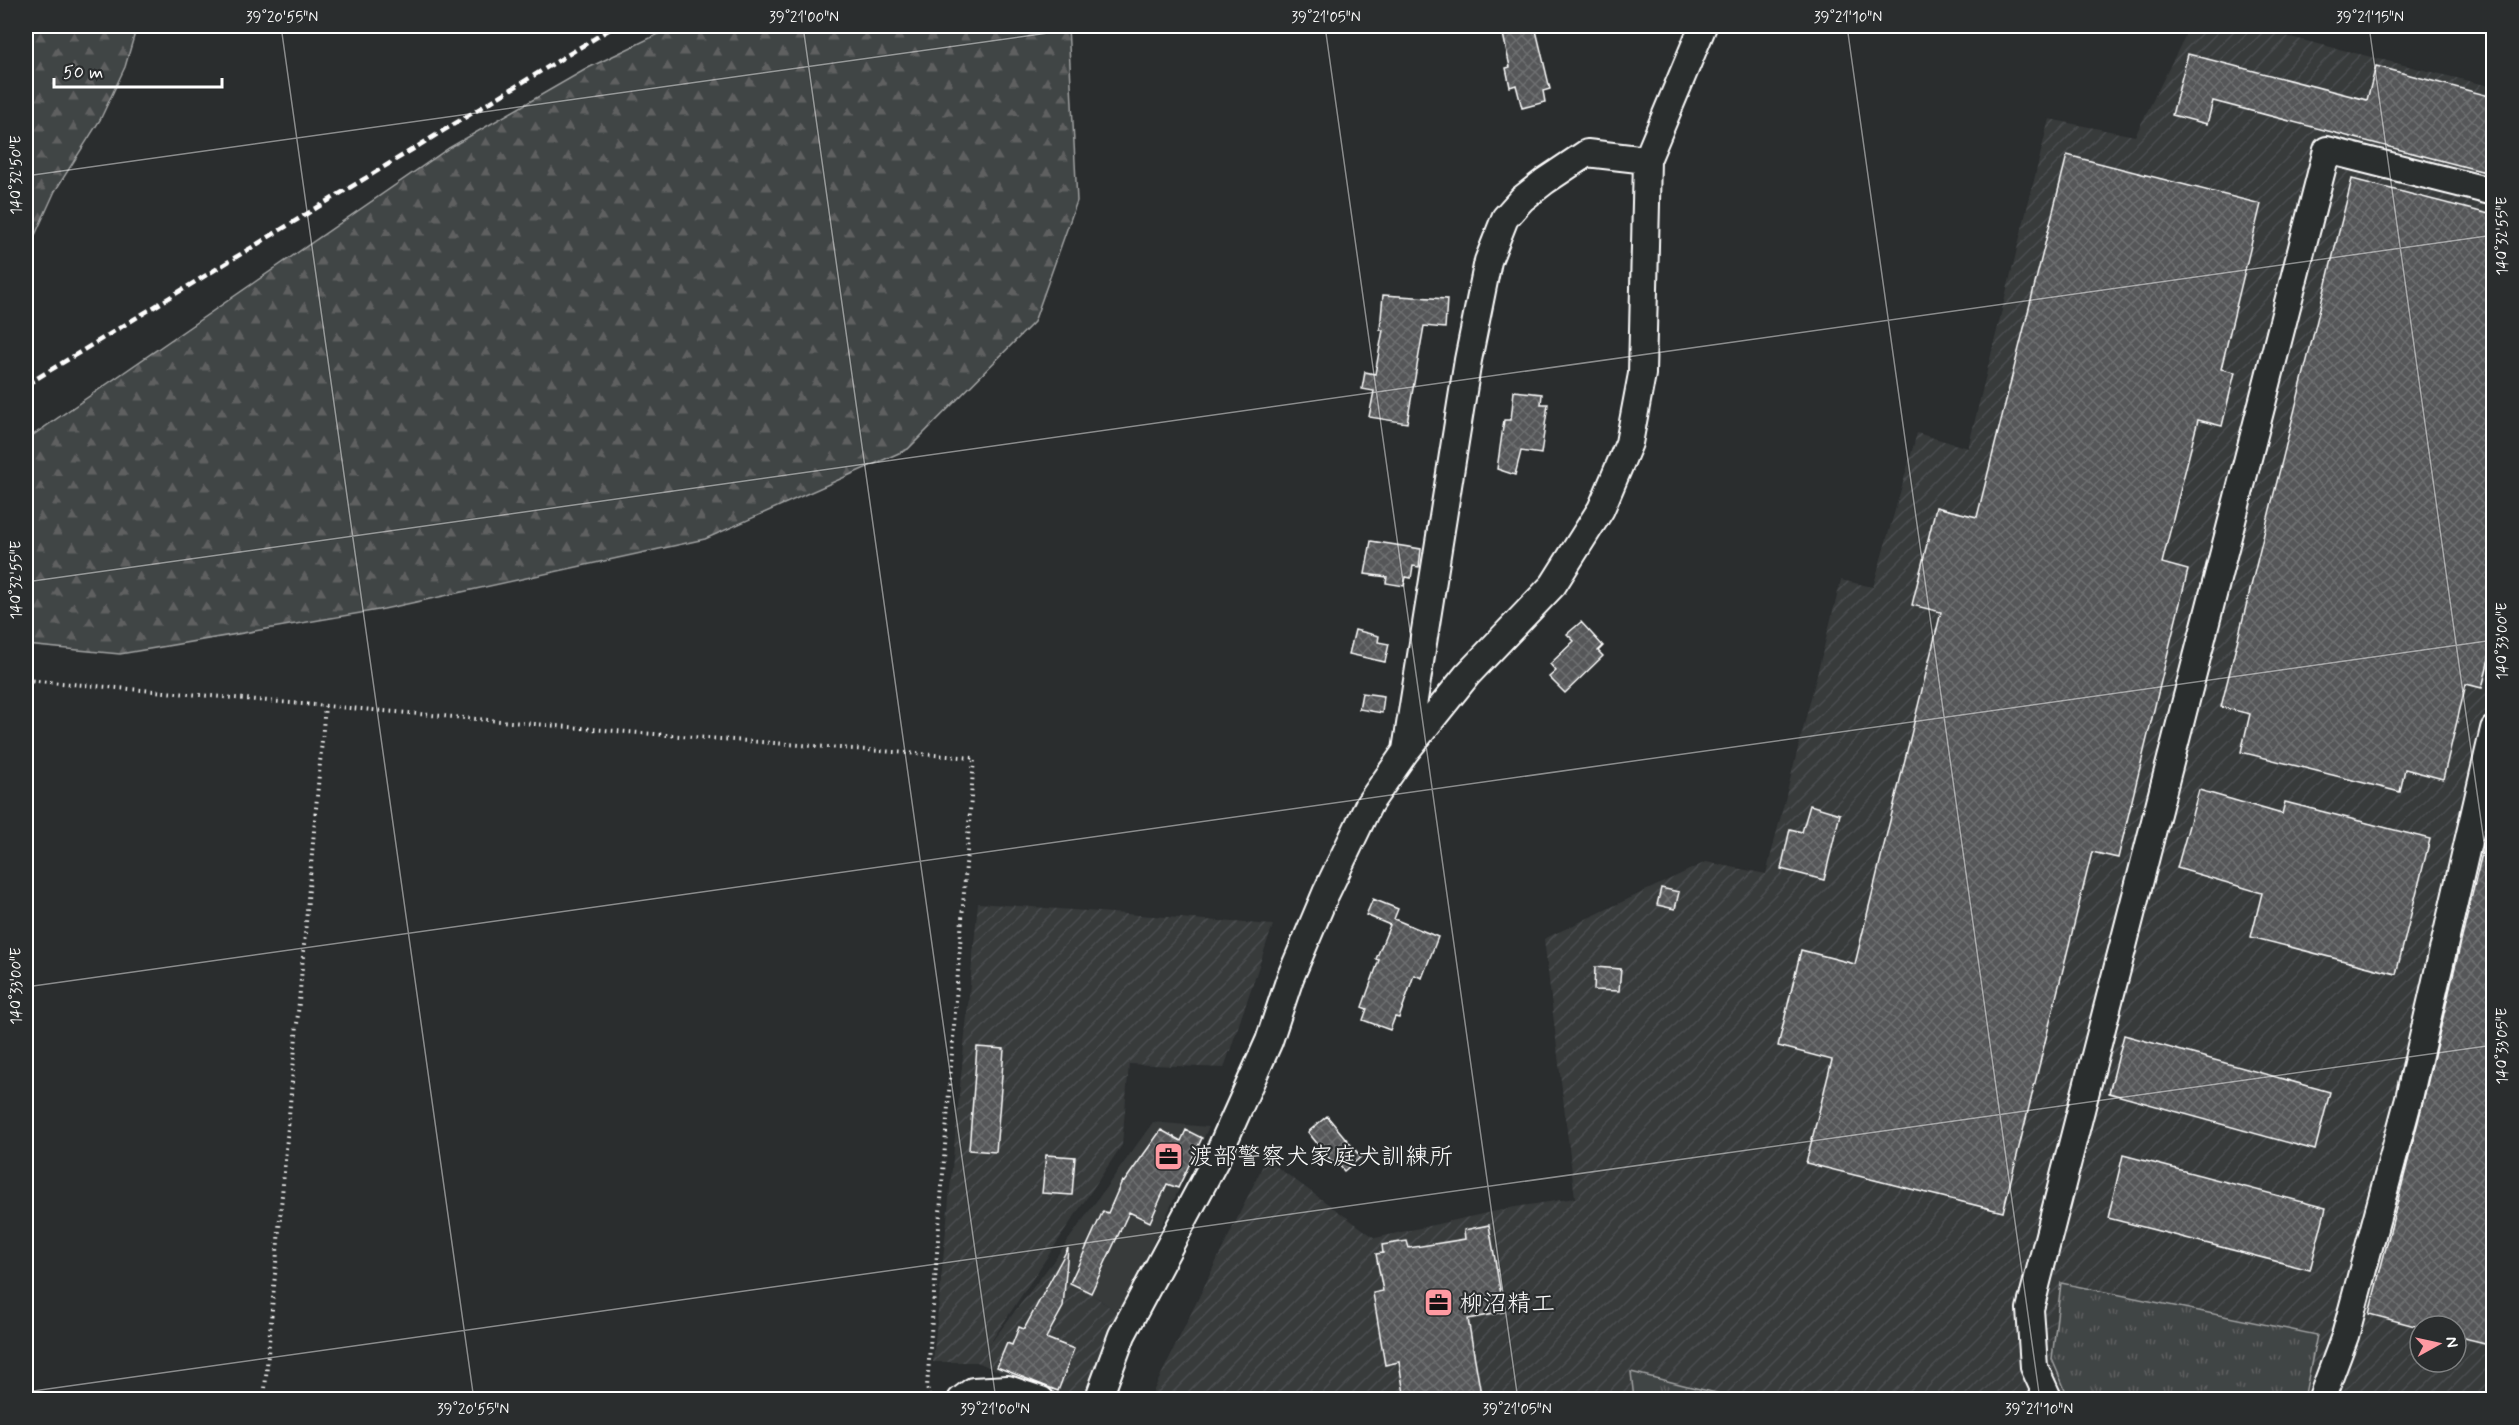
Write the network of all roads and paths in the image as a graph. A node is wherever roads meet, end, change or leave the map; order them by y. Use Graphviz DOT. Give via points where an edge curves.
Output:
graph roads {
  1 [pos="1702,26"];
  2 [pos="1647,160"];
  3 [pos="2493,192"];
  4 [pos="26,680"];
  5 [pos="325,706"];
  6 [pos="2493,729"];
  7 [pos="1406,751"];
  8 [pos="264,1400"];
  9 [pos="930,1400"];
  10 [pos="961,1400"];
  11 [pos="1041,1400"];
  12 [pos="1098,1400"];
  13 [pos="2049,1400"];
  14 [pos="2321,1400"];
  1 -- 2 [label="street"];
  2 -- 7 [label="street" via="1642,374 1629,443 1601,509 1553,585 1467,675"];
  2 -- 7 [label="street" via="1587,153 1522,199 1505,218 1488,261 1468,360"];
  3 -- 13 [label="street" via="2327,150 2030,1309 2034,1367"];
  4 -- 5 [label="path"];
  5 -- 8 [label="path"];
  5 -- 9 [label="path" via="975,758 927,1387"];
  6 -- 14 [label="street" via="2409,1098 2345,1336"];
  7 -- 12 [label="street" via="1369,804 1326,892 1269,1041 1216,1159 1122,1335"];
  10 -- 11 [label="street" via="973,1391 1008,1389"];
}
